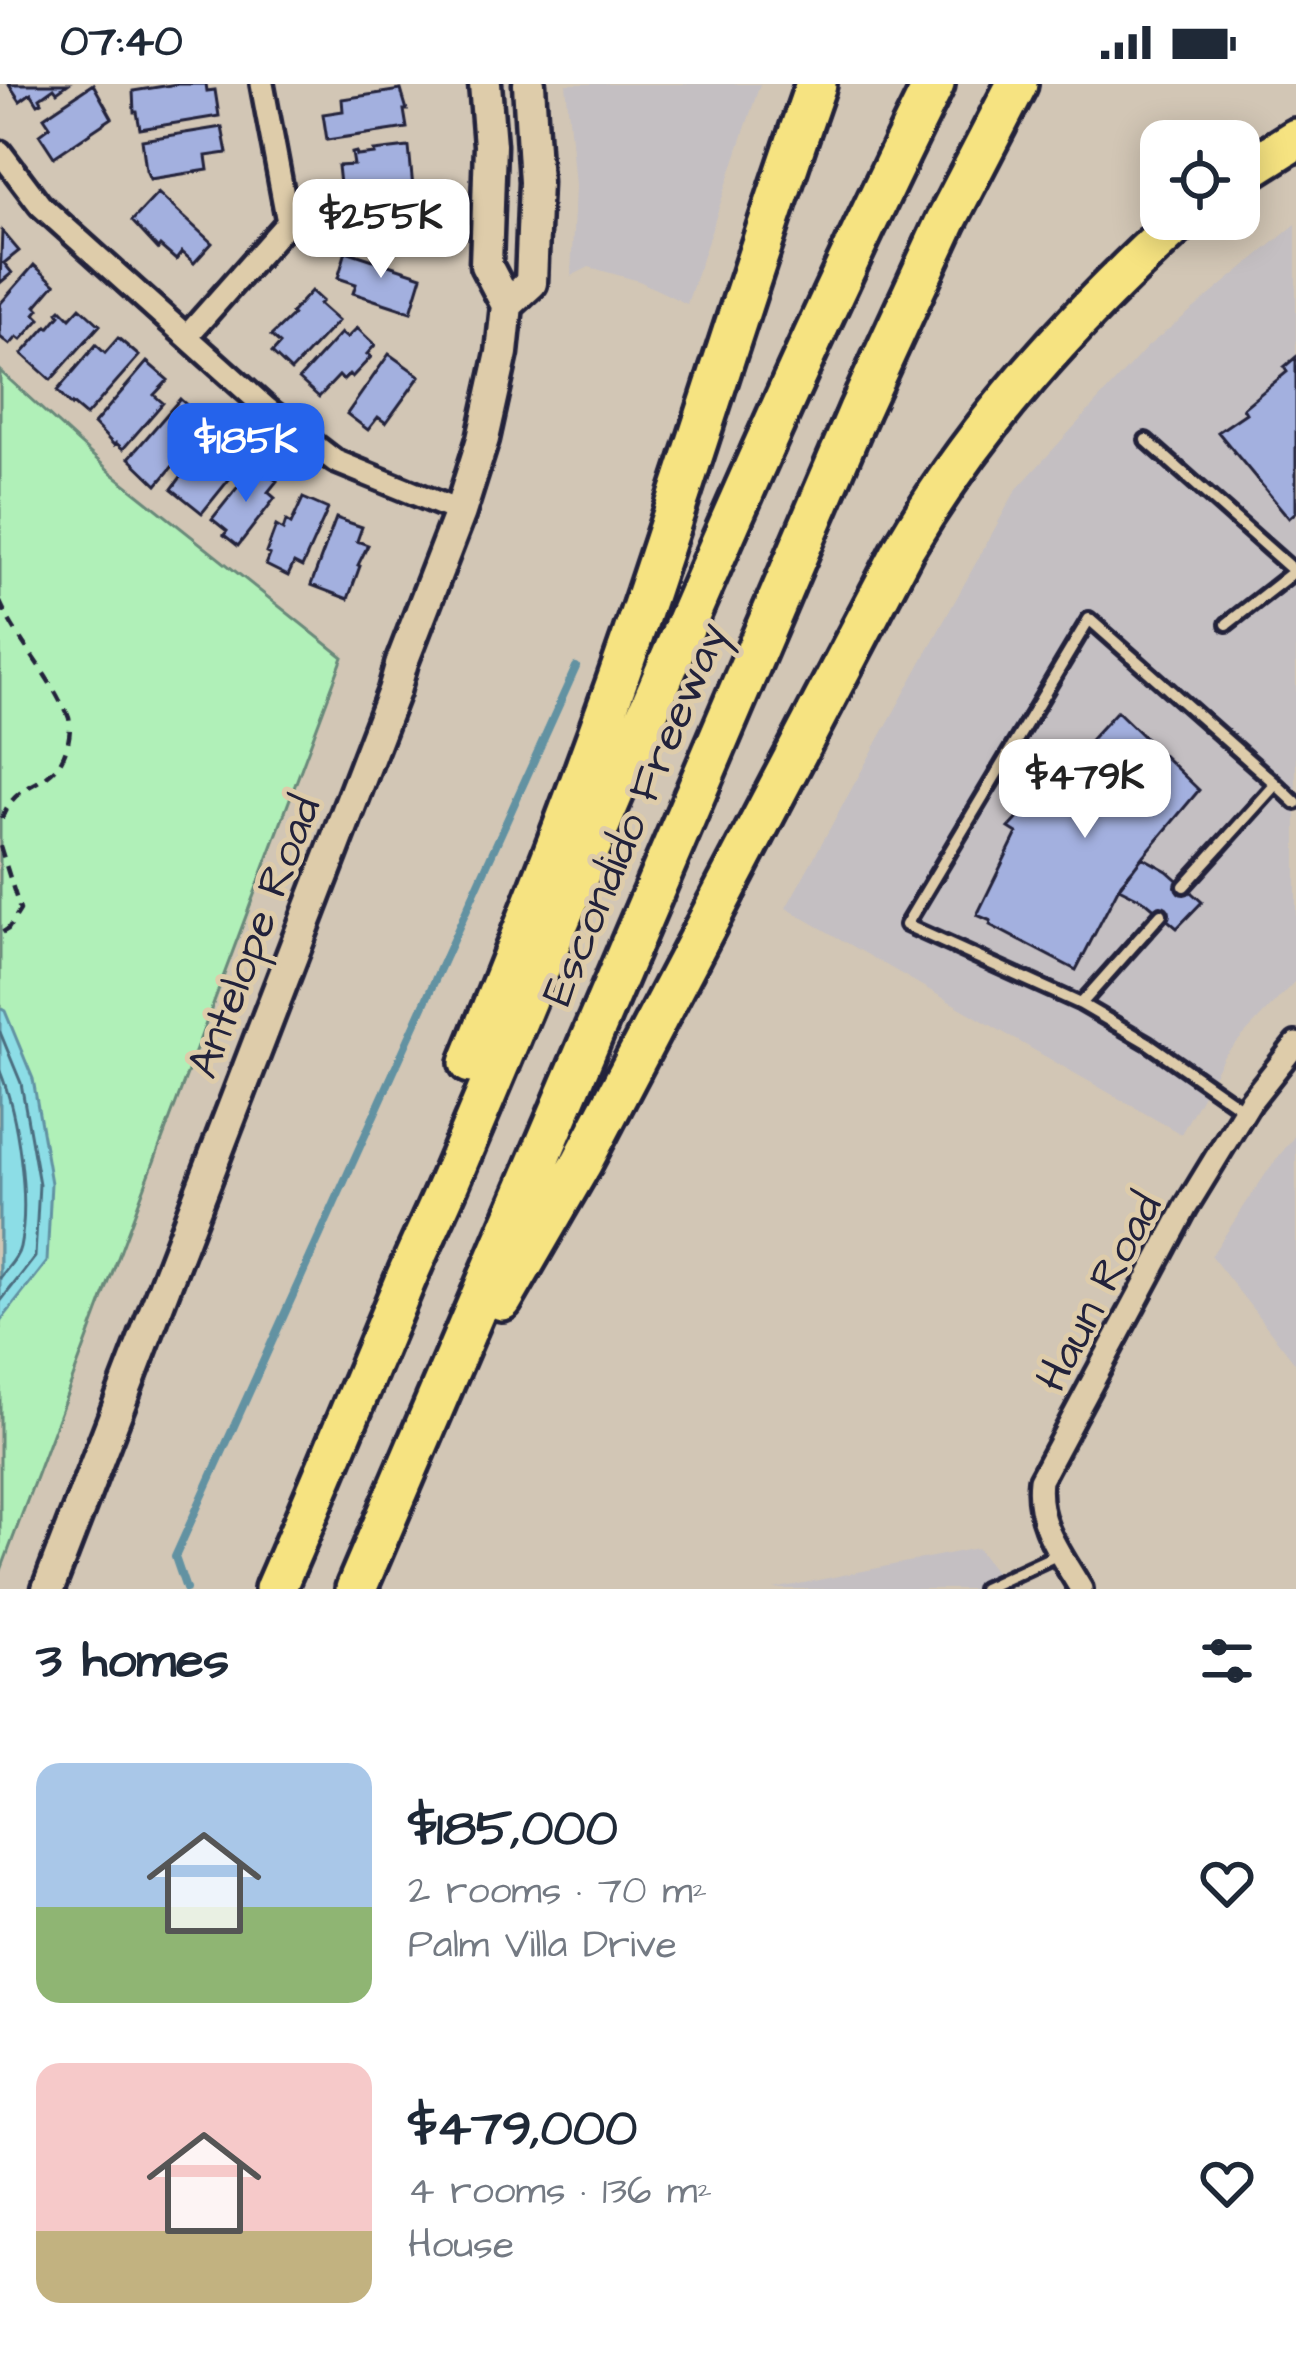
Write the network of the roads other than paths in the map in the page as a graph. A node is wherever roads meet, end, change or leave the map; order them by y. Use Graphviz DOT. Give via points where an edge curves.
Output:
graph roads {
  1 [pos="262,84"];
  2 [pos="485,84"];
  3 [pos="529,84"];
  4 [pos="816,84"];
  5 [pos="934,84"];
  6 [pos="1017,84"];
  7 [pos="1296,139"];
  8 [pos="0,152"];
  9 [pos="1260,162"];
  10 [pos="1160,240"];
  11 [pos="507,305"];
  12 [pos="187,336"];
  13 [pos="1146,440"];
  14 [pos="460,512"];
  15 [pos="1295,571"];
  16 [pos="1227,624"];
  17 [pos="1276,784"];
  18 [pos="1296,803"];
  19 [pos="1184,886"];
  20 [pos="1161,914"];
  21 [pos="1081,1004"];
  22 [pos="1296,1044"];
  23 [pos="1245,1110"];
  24 [pos="404,1282"];
  25 [pos="458,1349"];
  26 [pos="1061,1553"];
  27 [pos="363,1572"];
  28 [pos="48,1589"];
  29 [pos="275,1589"];
  30 [pos="982,1589"];
  31 [pos="1081,1589"];
  1 -- 12 [label="street" via="288,222"];
  2 -- 11 [label="street, Antelope Road" via="486,266"];
  3 -- 11 [label="street, Antelope Road" via="531,283"];
  4 -- 24 [label="highway" via="589,760 416,1197"];
  5 -- 24 [label="highway, Escondido Freeway" via="725,531"];
  6 -- 25 [label="highway, Escondido Freeway" via="859,410"];
  7 -- 9 [label="highway"];
  8 -- 12 [label="street" via="40,205"];
  10 -- 25 [label="highway" via="1049,351 933,498 582,1162 500,1303"];
  11 -- 14 [label="street, Antelope Road" via="483,439"];
  12 -- 14 [label="street" via="335,461"];
  13 -- 15 [label="lane"];
  14 -- 28 [label="street, Antelope Road"];
  15 -- 16 [label="lane"];
  17 -- 18 [label="lane"];
  17 -- 19 [label="lane"];
  17 -- 21 [label="lane" via="1089,619 906,925"];
  20 -- 21 [label="lane"];
  21 -- 23 [label="lane"];
  22 -- 23 [label="street, Haun Road"];
  23 -- 26 [label="street, Haun Road" via="1040,1480 1038,1502"];
  24 -- 29 [label="highway, Escondido Freeway"];
  25 -- 27 [label="highway, Escondido Freeway"];
  26 -- 30 [label="lane"];
  26 -- 31 [label="street, Haun Road"];
}
